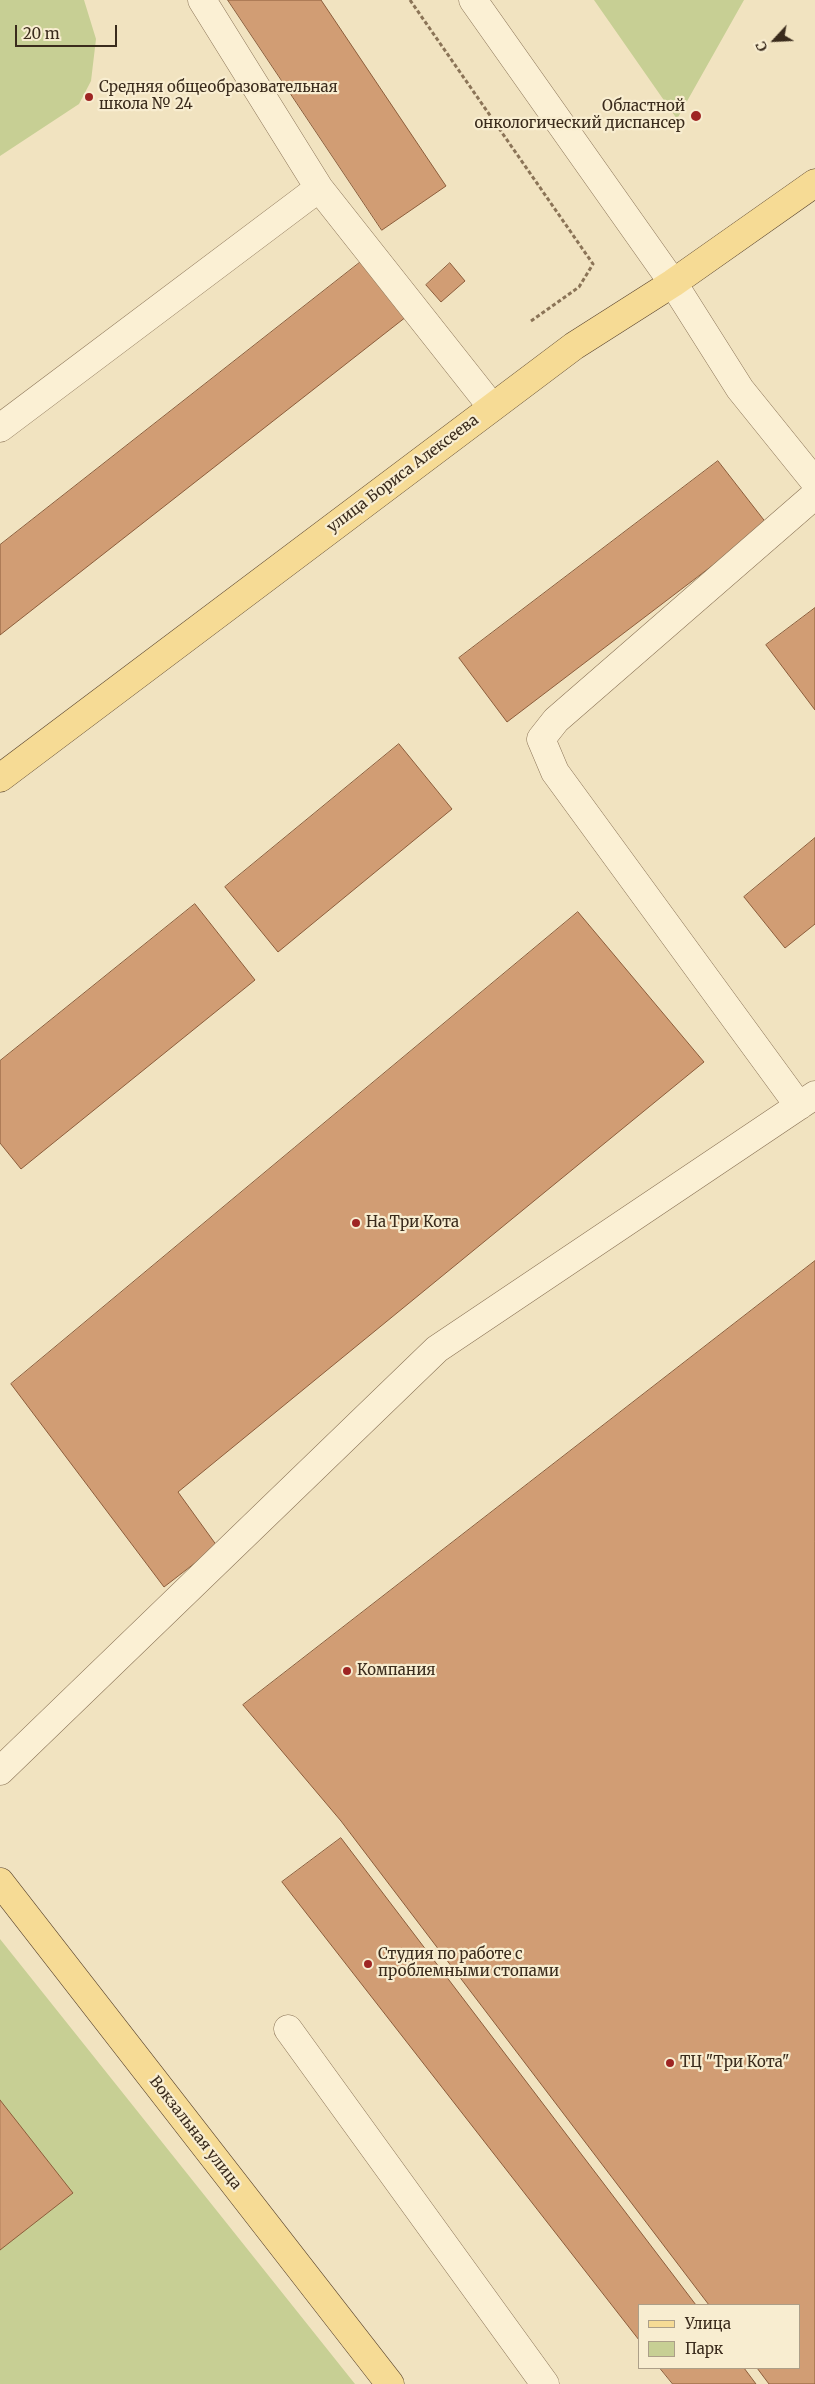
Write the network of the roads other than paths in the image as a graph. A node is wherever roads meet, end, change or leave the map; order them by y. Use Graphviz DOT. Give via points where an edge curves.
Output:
graph roads {
  1 [pos="202,0"];
  2 [pos="473,0"];
  3 [pos="815,184"];
  4 [pos="319,188"];
  5 [pos="673,283"];
  6 [pos="492,407"];
  7 [pos="0,428"];
  8 [pos="815,482"];
  9 [pos="815,495"];
  10 [pos="0,778"];
  11 [pos="807,1100"];
  12 [pos="0,1771"];
  13 [pos="0,1882"];
  14 [pos="288,2029"];
  15 [pos="390,2384"];
  16 [pos="544,2384"];
  1 -- 4 [label="street"];
  2 -- 5 [label="street"];
  3 -- 5 [label="main road, улица Бориса Алексеева"];
  4 -- 6 [label="street"];
  4 -- 7 [label="street"];
  5 -- 6 [label="main road, улица Бориса Алексеева" via="574,346"];
  5 -- 8 [label="street" via="740,388"];
  6 -- 10 [label="main road, улица Бориса Алексеева"];
  9 -- 11 [label="street" via="556,720 541,739 555,772"];
  11 -- 12 [label="street" via="437,1349"];
  13 -- 15 [label="main road, Вокзальная улица"];
  14 -- 16 [label="street"];
}
